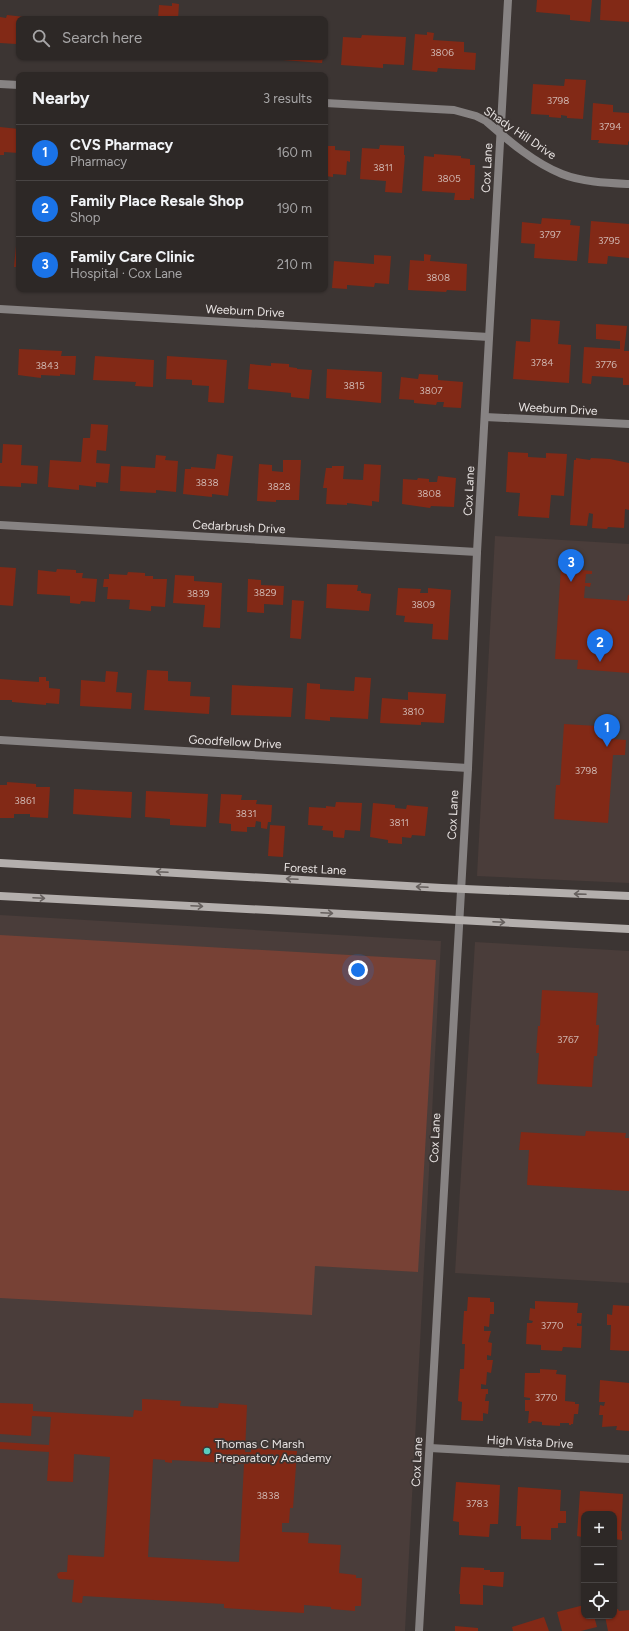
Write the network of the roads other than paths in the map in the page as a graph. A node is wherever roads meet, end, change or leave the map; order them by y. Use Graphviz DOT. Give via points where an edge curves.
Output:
graph roads {
  1 [pos="508,0"];
  2 [pos="0,84"];
  3 [pos="16,85"];
  4 [pos="328,103"];
  5 [pos="501,134"];
  6 [pos="629,184"];
  7 [pos="0,309"];
  8 [pos="489,336"];
  9 [pos="485,417"];
  10 [pos="629,424"];
  11 [pos="0,525"];
  12 [pos="478,552"];
  13 [pos="0,740"];
  14 [pos="468,768"];
  15 [pos="0,863"];
  16 [pos="461,889"];
  17 [pos="0,896"];
  18 [pos="629,896"];
  19 [pos="460,920"];
  20 [pos="629,929"];
  21 [pos="430,1448"];
  22 [pos="629,1459"];
  23 [pos="419,1631"];
  1 -- 5 [label="street, Cox Lane"];
  2 -- 3 [label="street"];
  4 -- 5 [label="street, Shady Hill Drive" via="454,110 486,121"];
  5 -- 6 [label="street, Shady Hill Drive" via="541,164 563,174"];
  5 -- 8 [label="street, Cox Lane"];
  7 -- 8 [label="street, Weeburn Drive"];
  8 -- 9 [label="street, Cox Lane"];
  9 -- 10 [label="street, Weeburn Drive"];
  9 -- 12 [label="street, Cox Lane"];
  11 -- 12 [label="street, Cedarbrush Drive"];
  12 -- 14 [label="street, Cox Lane"];
  13 -- 14 [label="street, Goodfellow Drive"];
  14 -- 16 [label="street, Cox Lane"];
  16 -- 15 [label="main road, Forest Lane, one-way"];
  18 -- 16 [label="main road, Forest Lane, one-way"];
  16 -- 19 [label="street, Cox Lane"];
  17 -- 19 [label="main road, one-way"];
  19 -- 20 [label="main road, one-way"];
  19 -- 21 [label="street, Cox Lane"];
  21 -- 22 [label="street, High Vista Drive"];
  21 -- 23 [label="street, Cox Lane"];
}
